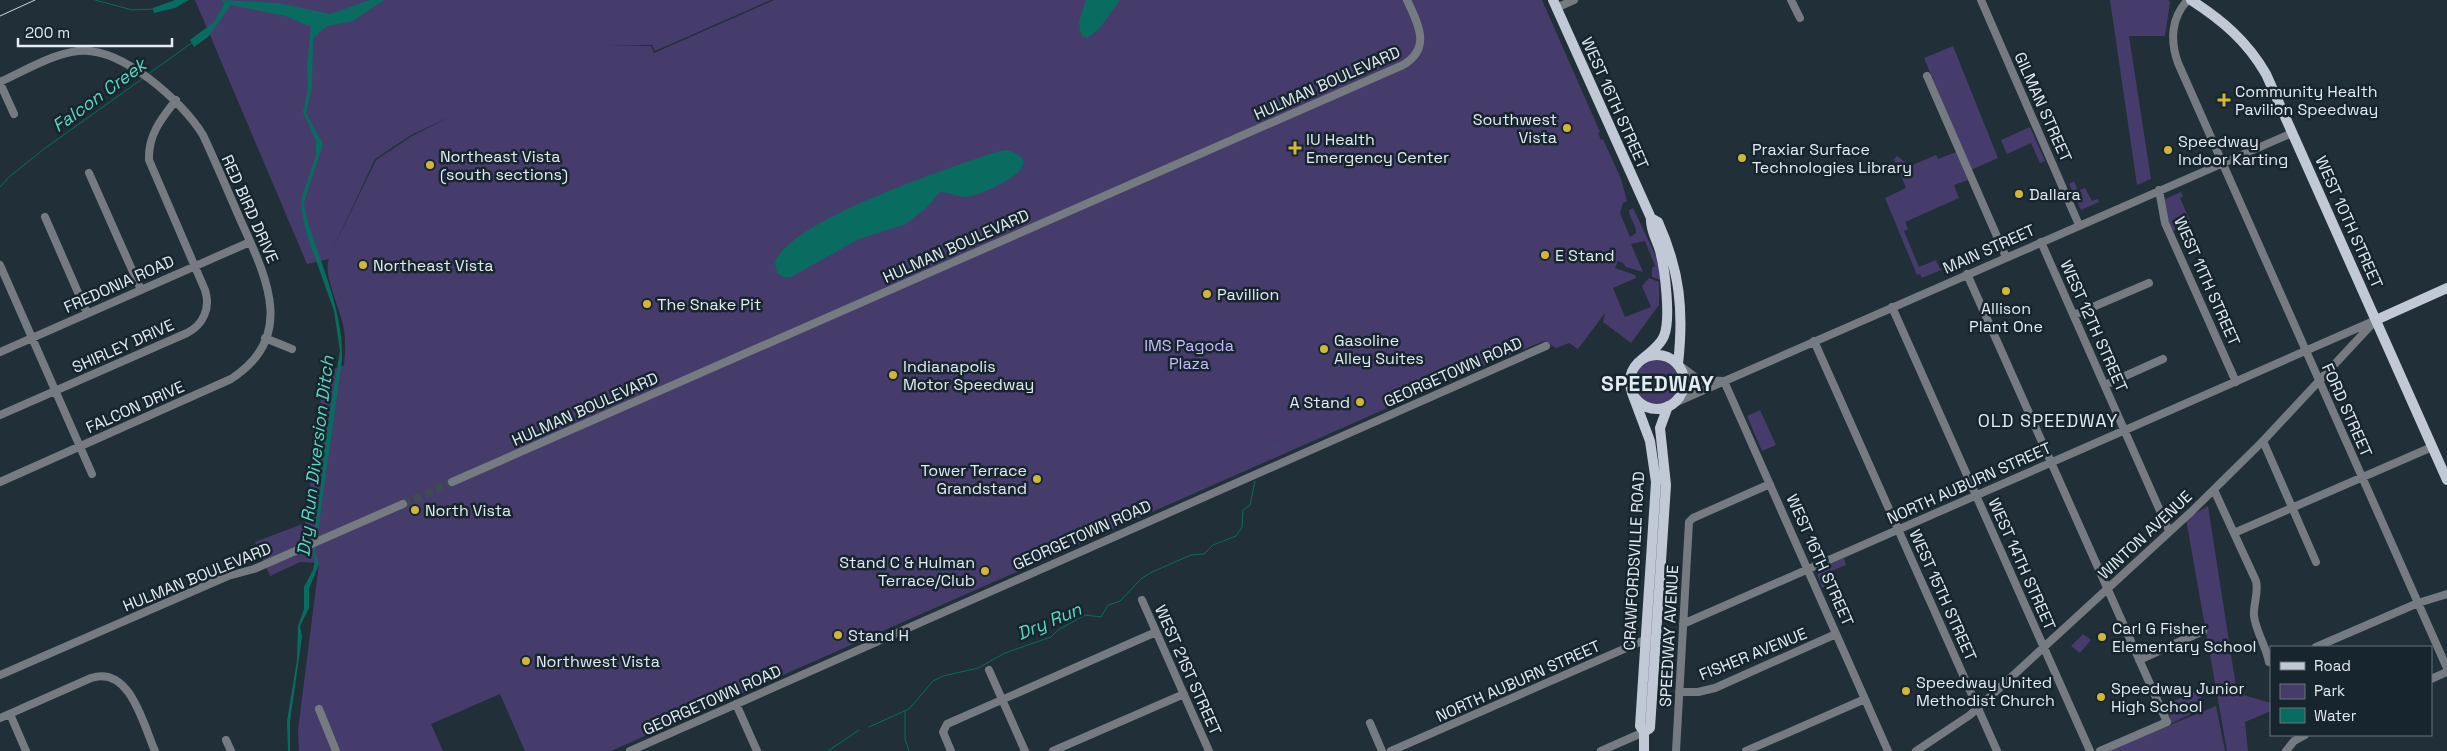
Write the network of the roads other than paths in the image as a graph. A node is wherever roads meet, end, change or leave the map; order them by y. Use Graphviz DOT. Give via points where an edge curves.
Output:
graph roads {
  1 [pos="1407,0"];
  2 [pos="1574,0"];
  3 [pos="1791,0"];
  4 [pos="1981,0"];
  5 [pos="2189,0"];
  6 [pos="1554,4"];
  7 [pos="1800,18"];
  8 [pos="1927,76"];
  9 [pos="0,82"];
  10 [pos="176,100"];
  11 [pos="14,114"];
  12 [pos="2292,132"];
  13 [pos="2222,163"];
  14 [pos="90,173"];
  15 [pos="2159,190"];
  16 [pos="45,217"];
  17 [pos="1651,218"];
  18 [pos="2080,225"];
  19 [pos="250,242"];
  20 [pos="2041,242"];
  21 [pos="2006,257"];
  22 [pos="0,265"];
  23 [pos="194,266"];
  24 [pos="1967,274"];
  25 [pos="2149,283"];
  26 [pos="2447,288"];
  27 [pos="141,290"];
  28 [pos="1892,307"];
  29 [pos="88,313"];
  30 [pos="2074,315"];
  31 [pos="2376,320"];
  32 [pos="32,338"];
  33 [pos="266,338"];
  34 [pos="1814,341"];
  35 [pos="1546,346"];
  36 [pos="292,349"];
  37 [pos="2305,351"];
  38 [pos="0,352"];
  39 [pos="2163,359"];
  40 [pos="1640,361"];
  41 [pos="1678,365"];
  42 [pos="1724,381"];
  43 [pos="2318,381"];
  44 [pos="2236,382"];
  45 [pos="2105,385"];
  46 [pos="55,391"];
  47 [pos="1632,393"];
  48 [pos="1670,405"];
  49 [pos="0,415"];
  50 [pos="2125,430"];
  51 [pos="2263,442"];
  52 [pos="80,446"];
  53 [pos="2432,446"];
  54 [pos="2050,463"];
  55 [pos="92,474"];
  56 [pos="2362,478"];
  57 [pos="2447,480"];
  58 [pos="0,482"];
  59 [pos="452,482"];
  60 [pos="1770,484"];
  61 [pos="2214,490"];
  62 [pos="1976,495"];
  63 [pos="403,504"];
  64 [pos="2293,508"];
  65 [pos="1898,529"];
  66 [pos="2169,531"];
  67 [pos="2234,533"];
  68 [pos="2316,562"];
  69 [pos="1807,569"];
  70 [pos="2108,589"];
  71 [pos="2447,594"];
  72 [pos="1142,600"];
  73 [pos="2418,603"];
  74 [pos="1683,624"];
  75 [pos="2203,631"];
  76 [pos="1156,632"];
  77 [pos="1836,634"];
  78 [pos="1651,637"];
  79 [pos="2318,646"];
  80 [pos="2044,647"];
  81 [pos="2139,660"];
  82 [pos="2270,662"];
  83 [pos="989,670"];
  84 [pos="2447,670"];
  85 [pos="0,675"];
  86 [pos="2432,678"];
  87 [pos="1679,692"];
  88 [pos="1184,694"];
  89 [pos="1865,699"];
  90 [pos="1002,700"];
  91 [pos="736,704"];
  92 [pos="319,708"];
  93 [pos="1978,708"];
  94 [pos="10,714"];
  95 [pos="0,718"];
  96 [pos="1370,723"];
  97 [pos="1644,732"];
  98 [pos="2303,736"];
  99 [pos="226,740"];
  100 [pos="644,748"];
  101 [pos="26,751"];
  102 [pos="155,751"];
  103 [pos="230,751"];
  104 [pos="336,751"];
  105 [pos="630,751"];
  106 [pos="757,751"];
  107 [pos="951,751"];
  108 [pos="1025,751"];
  109 [pos="1053,751"];
  110 [pos="1210,751"];
  111 [pos="1382,751"];
  112 [pos="1391,751"];
  113 [pos="1601,751"];
  114 [pos="1644,751"];
  115 [pos="1676,751"];
  116 [pos="1746,751"];
  117 [pos="1888,751"];
  118 [pos="1916,751"];
  119 [pos="1997,751"];
  120 [pos="2090,751"];
  121 [pos="2100,751"];
  122 [pos="2286,751"];
  1 -- 59 [label="street, HULMAN BOULEVARD" via="1421,39 1414,57 1403,65"];
  2 -- 6 [label="street"];
  3 -- 7 [label="street"];
  4 -- 18 [label="street, GILMAN STREET"];
  5 -- 12 [label="main road, WEST 10TH STREET" via="2217,17 2248,47 2266,74"];
  5 -- 13 [label="street, FORD STREET" via="2176,16 2174,51"];
  6 -- 17 [label="main road, WEST 16TH STREET"];
  8 -- 21 [label="street"];
  9 -- 10 [label="street, RED BIRD DRIVE" via="61,55 79,51 108,55"];
  9 -- 11 [label="street"];
  10 -- 19 [label="street, RED BIRD DRIVE" via="203,135"];
  10 -- 23 [label="street, SHIRLEY DRIVE" via="154,132 150,160"];
  12 -- 13 [label="street, MAIN STREET"];
  12 -- 31 [label="main road, WEST 10TH STREET"];
  13 -- 15 [label="street, MAIN STREET"];
  13 -- 37 [label="street, FORD STREET"];
  14 -- 27 [label="street"];
  15 -- 18 [label="street, MAIN STREET"];
  15 -- 44 [label="street, WEST 11TH STREET" via="2165,223"];
  16 -- 29 [label="street"];
  17 -- 40 [label="main road, WEST 16TH STREET" via="1650,225 1665,274 1666,330 1660,342"];
  17 -- 41 [label="main road, WEST 16TH STREET" via="1662,230 1679,284"];
  18 -- 20 [label="street, MAIN STREET"];
  19 -- 23 [label="street, FREDONIA ROAD"];
  19 -- 33 [label="street, RED BIRD DRIVE" via="270,292 271,313"];
  20 -- 21 [label="street, MAIN STREET"];
  20 -- 30 [label="street, WEST 12TH STREET"];
  21 -- 24 [label="street, MAIN STREET"];
  22 -- 32 [label="street"];
  23 -- 27 [label="street, FREDONIA ROAD"];
  23 -- 46 [label="street, SHIRLEY DRIVE" via="207,303 197,326"];
  24 -- 28 [label="street, MAIN STREET"];
  24 -- 54 [label="street"];
  25 -- 30 [label="street"];
  26 -- 31 [label="main road"];
  27 -- 29 [label="street, FREDONIA ROAD"];
  28 -- 34 [label="street, MAIN STREET"];
  28 -- 62 [label="street, WEST 14TH STREET"];
  29 -- 32 [label="street, FREDONIA ROAD"];
  30 -- 45 [label="street, WEST 12TH STREET"];
  31 -- 37 [label="street, NORTH AUBURN STREET"];
  31 -- 43 [label="street, WINTON AVENUE"];
  31 -- 53 [label="main road, WEST 10TH STREET"];
  32 -- 38 [label="street, FREDONIA ROAD"];
  32 -- 46 [label="street"];
  33 -- 36 [label="street"];
  33 -- 52 [label="street, FALCON DRIVE" via="252,360 231,379"];
  34 -- 42 [label="street, MAIN STREET"];
  34 -- 65 [label="street, WEST 15TH STREET"];
  35 -- 91 [label="street, GEORGETOWN ROAD"];
  37 -- 43 [label="street, FORD STREET"];
  37 -- 44 [label="street, NORTH AUBURN STREET"];
  39 -- 45 [label="street"];
  40 -- 41 [label="main road" via="1658,354 1669,357"];
  40 -- 47 [label="main road" via="1631,374"];
  41 -- 42 [label="street, MAIN STREET" via="1699,380"];
  41 -- 48 [label="main road" via="1684,376 1684,388"];
  42 -- 48 [label="street, MAIN STREET"];
  42 -- 60 [label="street, WEST 16TH STREET"];
  43 -- 51 [label="street, WINTON AVENUE"];
  43 -- 56 [label="street, FORD STREET"];
  44 -- 50 [label="street, NORTH AUBURN STREET"];
  45 -- 50 [label="street, WEST 12TH STREET"];
  46 -- 49 [label="street, SHIRLEY DRIVE"];
  46 -- 52 [label="street"];
  47 -- 48 [label="main road" via="1649,407 1660,409"];
  47 -- 78 [label="main road, CRAWFORDSVILLE ROAD" via="1647,431 1655,474"];
  48 -- 78 [label="main road, CRAWFORDSVILLE ROAD" via="1660,428 1666,477"];
  50 -- 54 [label="street, NORTH AUBURN STREET"];
  50 -- 66 [label="street, WEST 12TH STREET"];
  51 -- 61 [label="street, WINTON AVENUE"];
  51 -- 64 [label="street"];
  52 -- 55 [label="street"];
  52 -- 58 [label="street, FALCON DRIVE"];
  53 -- 56 [label="street"];
  53 -- 57 [label="main road, WEST 10TH STREET"];
  54 -- 62 [label="street, NORTH AUBURN STREET"];
  54 -- 70 [label="street"];
  56 -- 64 [label="street"];
  56 -- 73 [label="street, FORD STREET"];
  60 -- 69 [label="street, WEST 16TH STREET"];
  60 -- 74 [label="street, SPEEDWAY AVENUE" via="1689,522"];
  61 -- 66 [label="street, WINTON AVENUE"];
  61 -- 67 [label="street"];
  62 -- 65 [label="street, NORTH AUBURN STREET"];
  62 -- 80 [label="street, WEST 14TH STREET"];
  63 -- 85 [label="street, HULMAN BOULEVARD"];
  64 -- 67 [label="street"];
  64 -- 68 [label="street"];
  65 -- 69 [label="street, NORTH AUBURN STREET"];
  65 -- 93 [label="street, WEST 15TH STREET"];
  66 -- 70 [label="street, WINTON AVENUE"];
  67 -- 82 [label="street" via="2257,584 2254,617"];
  69 -- 74 [label="street, NORTH AUBURN STREET"];
  69 -- 77 [label="street, WEST 16TH STREET"];
  70 -- 80 [label="street, WINTON AVENUE"];
  70 -- 81 [label="street"];
  71 -- 73 [label="street"];
  72 -- 76 [label="street, WEST 21ST STREET"];
  73 -- 79 [label="street"];
  73 -- 84 [label="street, FORD STREET"];
  74 -- 87 [label="street, SPEEDWAY AVENUE"];
  75 -- 81 [label="street"];
  76 -- 88 [label="street, WEST 21ST STREET"];
  76 -- 90 [label="street"];
  77 -- 87 [label="street, FISHER AVENUE" via="1715,688"];
  77 -- 89 [label="street, WEST 16TH STREET"];
  78 -- 97 [label="main road, CRAWFORDSVILLE ROAD" via="1650,728"];
  78 -- 112 [label="street, NORTH AUBURN STREET"];
  80 -- 93 [label="street, WINTON AVENUE"];
  80 -- 120 [label="street, WEST 14TH STREET"];
  81 -- 121 [label="street" via="2167,722"];
  83 -- 90 [label="street"];
  84 -- 86 [label="street"];
  87 -- 115 [label="street, SPEEDWAY AVENUE"];
  88 -- 109 [label="street"];
  88 -- 110 [label="street, WEST 21ST STREET"];
  89 -- 116 [label="street"];
  89 -- 117 [label="street, WEST 16TH STREET"];
  90 -- 107 [label="street" via="947,724 943,729"];
  90 -- 108 [label="street"];
  91 -- 100 [label="street, GEORGETOWN ROAD"];
  91 -- 106 [label="street"];
  92 -- 104 [label="street"];
  93 -- 118 [label="street, WINTON AVENUE"];
  93 -- 119 [label="street, WEST 15TH STREET"];
  94 -- 95 [label="street"];
  94 -- 101 [label="street"];
  94 -- 102 [label="street" via="91,678 112,677 127,689"];
  96 -- 111 [label="street"];
  97 -- 113 [label="street"];
  97 -- 114 [label="main road, CRAWFORDSVILLE ROAD"];
  98 -- 122 [label="street"];
  99 -- 103 [label="street"];
  100 -- 105 [label="street, GEORGETOWN ROAD"];
}
